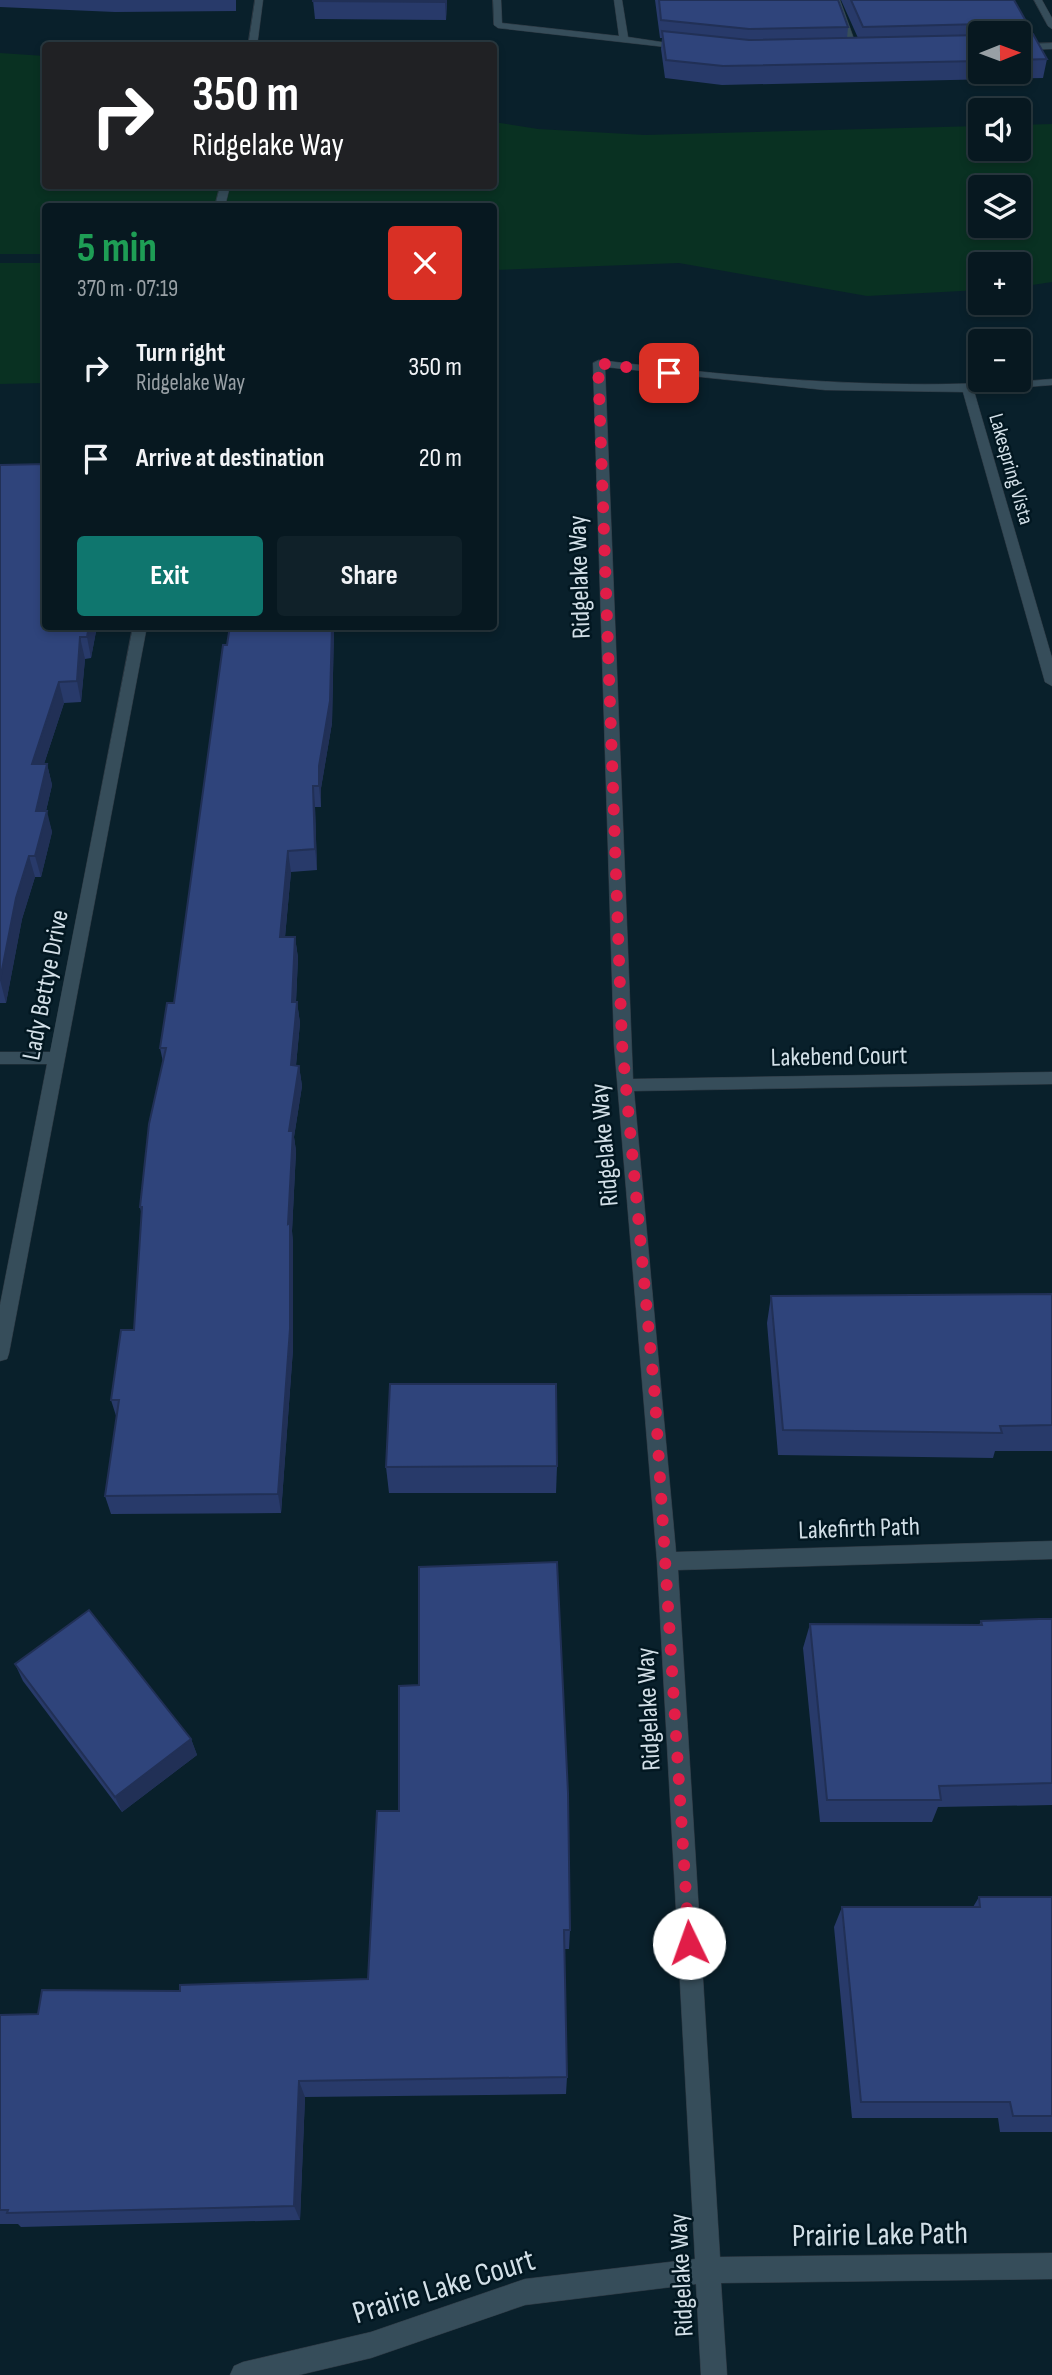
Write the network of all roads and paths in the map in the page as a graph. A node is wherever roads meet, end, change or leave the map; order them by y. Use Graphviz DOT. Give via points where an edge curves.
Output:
graph roads {
  1 [pos="259,0"];
  2 [pos="497,0"];
  3 [pos="618,0"];
  4 [pos="836,0"];
  5 [pos="1038,0"];
  6 [pos="1052,26"];
  7 [pos="624,39"];
  8 [pos="253,42"];
  9 [pos="1052,46"];
  10 [pos="692,47"];
  11 [pos="1031,47"];
  12 [pos="870,50"];
  13 [pos="843,51"];
  14 [pos="856,51"];
  15 [pos="1052,382"];
  16 [pos="967,386"];
  17 [pos="139,630"];
  18 [pos="1052,682"];
  19 [pos="0,1058"];
  20 [pos="57,1058"];
  21 [pos="1052,1078"];
  22 [pos="626,1085"];
  23 [pos="0,1353"];
  24 [pos="1052,1550"];
  25 [pos="667,1561"];
  26 [pos="1052,2266"];
  27 [pos="708,2270"];
  28 [pos="243,2375"];
  29 [pos="714,2375"];
  1 -- 8 [label="street"];
  2 -- 7 [label="street" via="498,25"];
  3 -- 7 [label="street"];
  4 -- 14 [label="street"];
  5 -- 6 [label="street"];
  7 -- 10 [label="street"];
  9 -- 11 [label="street"];
  12 -- 14 [label="street"];
  13 -- 14 [label="street"];
  15 -- 16 [label="street, Ridgelake Way"];
  16 -- 18 [label="street, Lakespring Vista"];
  16 -- 22 [label="street, Ridgelake Way" via="882,389 744,381 598,363"];
  17 -- 20 [label="street, Lady Bettye Drive"];
  19 -- 20 [label="street"];
  20 -- 23 [label="street, Lady Bettye Drive"];
  21 -- 22 [label="street, Lakebend Court"];
  22 -- 25 [label="street, Ridgelake Way"];
  24 -- 25 [label="street, Lakefirth Path"];
  25 -- 27 [label="street, Ridgelake Way"];
  26 -- 27 [label="street, Prairie Lake Path"];
  27 -- 28 [label="street, Prairie Lake Court" via="525,2292 371,2345"];
  27 -- 29 [label="street, Ridgelake Way"];
}
